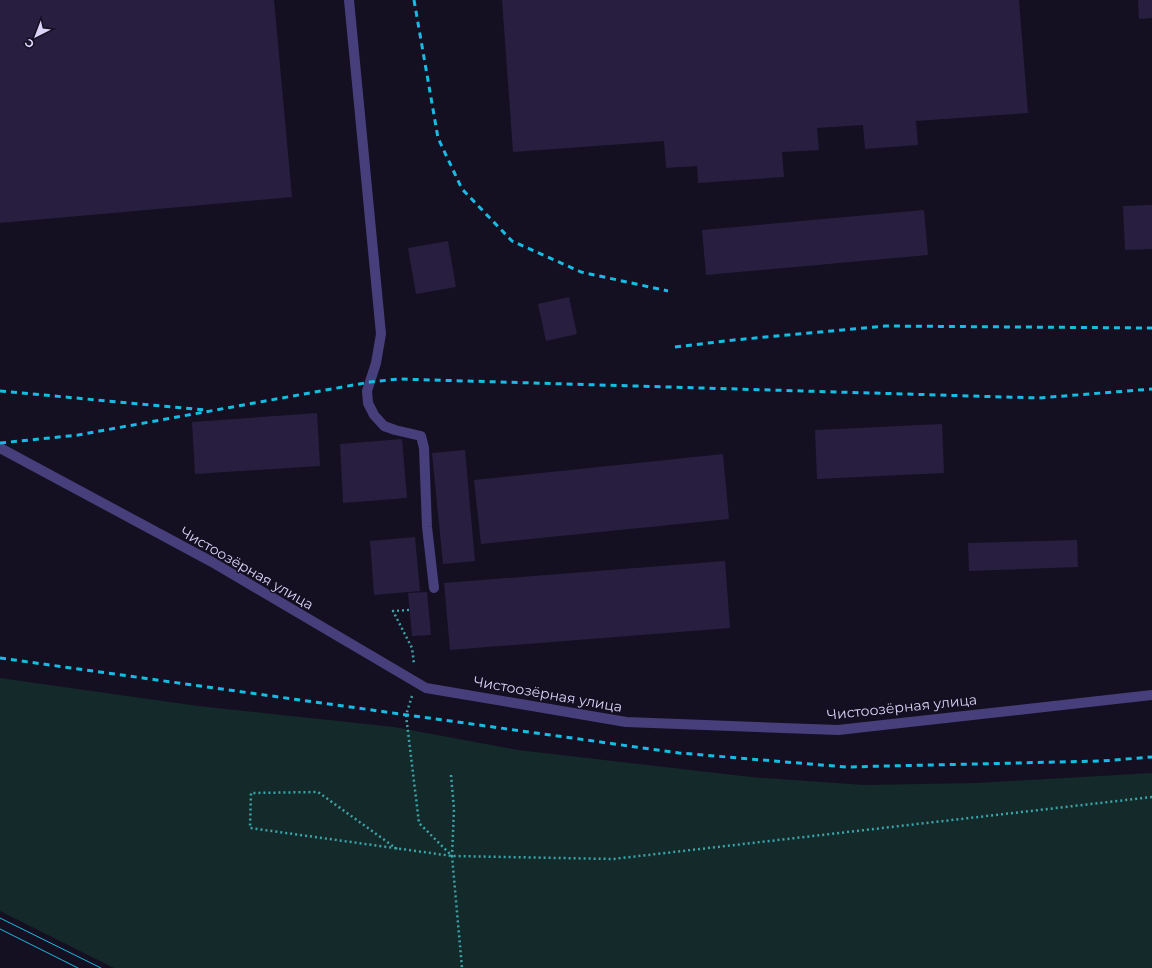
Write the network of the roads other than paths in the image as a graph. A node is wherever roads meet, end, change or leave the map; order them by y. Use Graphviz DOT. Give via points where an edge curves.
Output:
graph roads {
  1 [pos="348,0"];
  2 [pos="0,448"];
  3 [pos="434,588"];
  4 [pos="1152,695"];
  1 -- 3 [label="street" via="381,334 376,363 367,391 368,403 384,426 421,436"];
  2 -- 4 [label="street, Чистоозёрная улица" via="212,562 426,688 626,722 838,730"];
}
